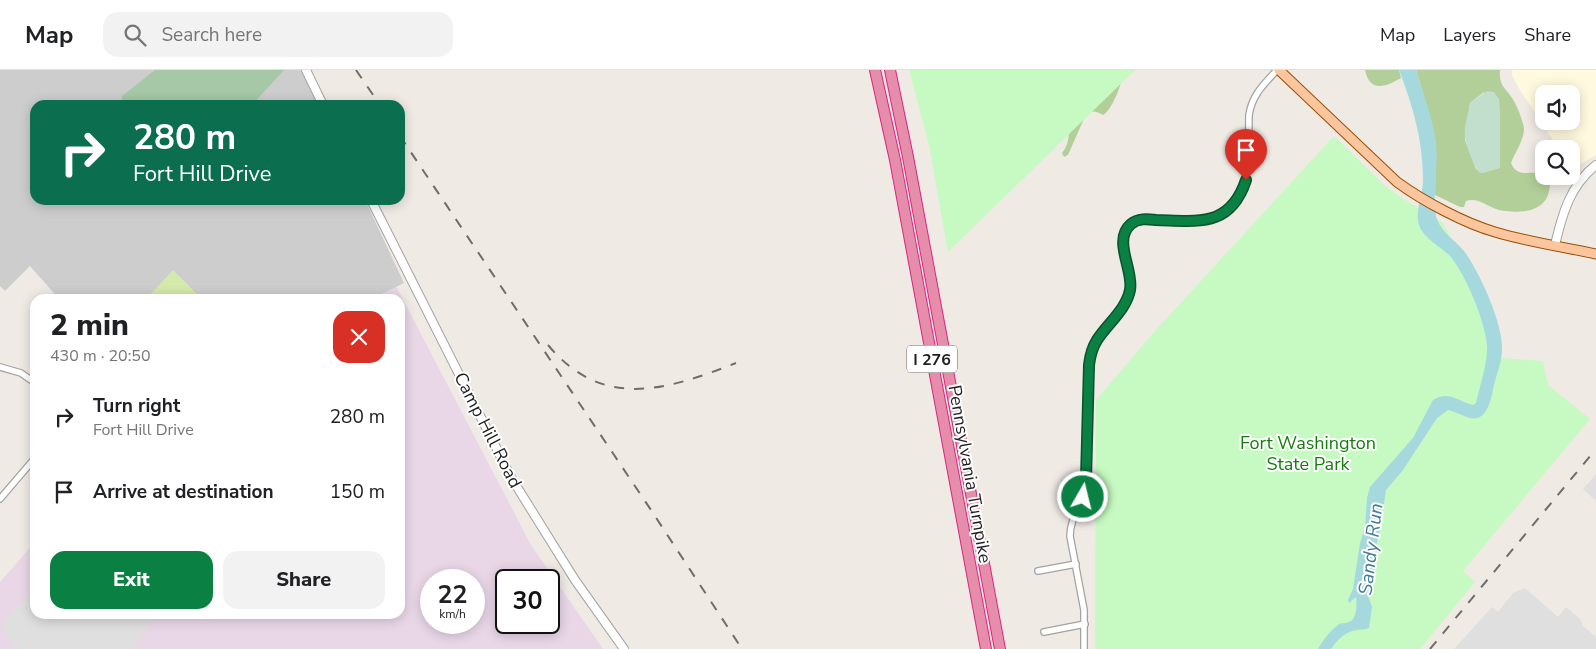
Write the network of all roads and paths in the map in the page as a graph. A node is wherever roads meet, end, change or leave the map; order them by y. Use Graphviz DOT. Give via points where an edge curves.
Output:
graph roads {
  1 [pos="306,70"];
  2 [pos="875,70"];
  3 [pos="890,70"];
  4 [pos="1278,70"];
  5 [pos="321,100"];
  6 [pos="1596,165"];
  7 [pos="374,205"];
  8 [pos="1555,245"];
  9 [pos="1596,254"];
  10 [pos="0,367"];
  11 [pos="30,379"];
  12 [pos="30,464"];
  13 [pos="0,499"];
  14 [pos="1076,564"];
  15 [pos="1038,571"];
  16 [pos="1084,624"];
  17 [pos="1044,632"];
  18 [pos="624,649"];
  19 [pos="986,649"];
  20 [pos="1000,649"];
  21 [pos="1084,649"];
  1 -- 5 [label="street"];
  2 -- 19 [label="highway, Pennsylvania Turnpike / I 276" via="895,160"];
  3 -- 20 [label="highway, Pennsylvania Turnpike / I 276"];
  4 -- 8 [label="main road" via="1397,182 1415,194 1495,232"];
  4 -- 14 [label="street" via="1251,105 1247,175 1234,203 1211,219 1140,220 1125,232 1123,244 1130,292 1120,311 1097,340 1089,365 1086,486 1070,530"];
  6 -- 8 [label="street" via="1583,176 1571,194"];
  7 -- 18 [label="street, Camp Hill Road" via="512,479 575,580"];
  8 -- 9 [label="main road"];
  10 -- 11 [label="street"];
  12 -- 13 [label="street"];
  14 -- 15 [label="street"];
  14 -- 16 [label="street"];
  16 -- 17 [label="street"];
  16 -- 21 [label="street"];
}
